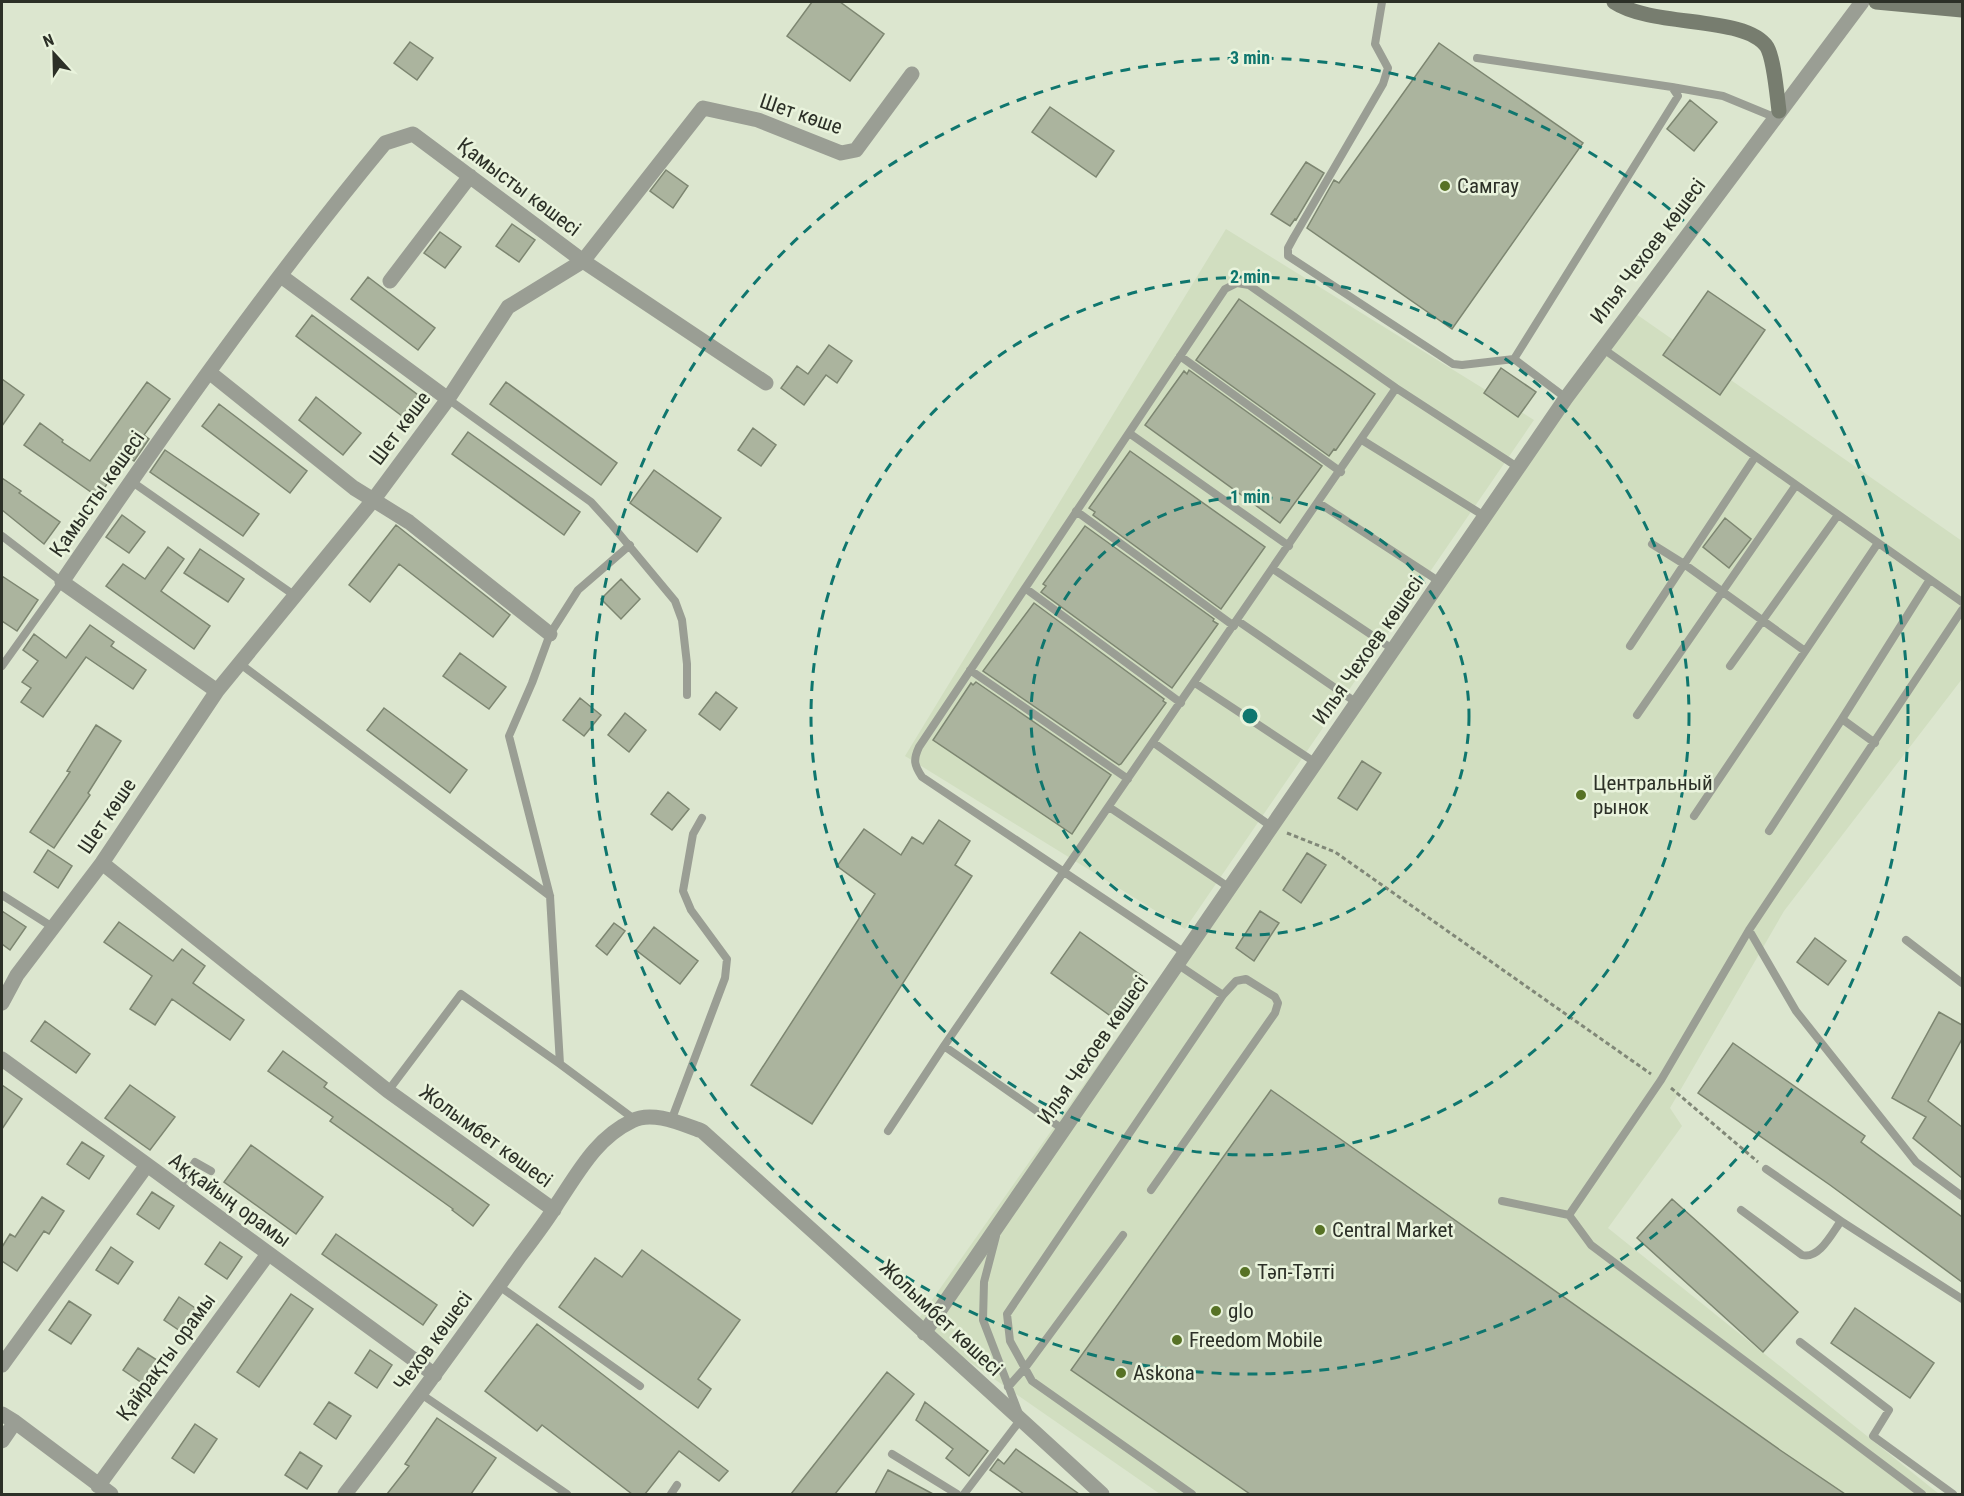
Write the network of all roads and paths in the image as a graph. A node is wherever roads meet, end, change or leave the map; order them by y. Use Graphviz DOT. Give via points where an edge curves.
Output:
graph roads {
  1 [pos="1382,2"];
  2 [pos="1614,2"];
  3 [pos="1862,2"];
  4 [pos="1876,2"];
  5 [pos="1962,10"];
  6 [pos="1477,58"];
  7 [pos="912,74"];
  8 [pos="1672,87"];
  9 [pos="1777,114"];
  10 [pos="470,176"];
  11 [pos="583,261"];
  12 [pos="281,276"];
  13 [pos="390,281"];
  14 [pos="1602,348"];
  15 [pos="1180,356"];
  16 [pos="1514,360"];
  17 [pos="209,372"];
  18 [pos="765,383"];
  19 [pos="1396,388"];
  20 [pos="1566,398"];
  21 [pos="448,399"];
  22 [pos="1129,433"];
  23 [pos="1362,440"];
  24 [pos="1755,457"];
  25 [pos="1519,468"];
  26 [pos="1341,472"];
  27 [pos="131,481"];
  28 [pos="1796,485"];
  29 [pos="374,499"];
  30 [pos="1319,503"];
  31 [pos="1076,511"];
  32 [pos="1838,515"];
  33 [pos="1486,517"];
  34 [pos="5,539"];
  35 [pos="1878,543"];
  36 [pos="1652,544"];
  37 [pos="630,545"];
  38 [pos="1289,546"];
  39 [pos="2,549"];
  40 [pos="1684,564"];
  41 [pos="1273,569"];
  42 [pos="1929,581"];
  43 [pos="62,582"];
  44 [pos="1440,582"];
  45 [pos="1025,588"];
  46 [pos="1722,592"];
  47 [pos="294,595"];
  48 [pos="1962,603"];
  49 [pos="1962,610"];
  50 [pos="1762,621"];
  51 [pos="1236,623"];
  52 [pos="550,634"];
  53 [pos="1630,646"];
  54 [pos="1394,650"];
  55 [pos="1805,651"];
  56 [pos="238,663"];
  57 [pos="2,666"];
  58 [pos="1730,666"];
  59 [pos="970,670"];
  60 [pos="1195,683"];
  61 [pos="217,691"];
  62 [pos="687,695"];
  63 [pos="1181,703"];
  64 [pos="1357,703"];
  65 [pos="1637,715"];
  66 [pos="1842,719"];
  67 [pos="1154,743"];
  68 [pos="1875,743"];
  69 [pos="1316,763"];
  70 [pos="1128,779"];
  71 [pos="1109,807"];
  72 [pos="1694,816"];
  73 [pos="702,818"];
  74 [pos="1272,827"];
  75 [pos="1769,831"];
  76 [pos="102,863"];
  77 [pos="1065,873"];
  78 [pos="1230,888"];
  79 [pos="2,895"];
  80 [pos="550,896"];
  81 [pos="54,928"];
  82 [pos="1749,930"];
  83 [pos="1906,940"];
  84 [pos="1181,959"];
  85 [pos="1962,982"];
  86 [pos="1223,995"];
  87 [pos="2,1003"];
  88 [pos="944,1046"];
  89 [pos="2,1059"];
  90 [pos="560,1065"];
  91 [pos="1661,1080"];
  92 [pos="388,1091"];
  93 [pos="634,1119"];
  94 [pos="672,1121"];
  95 [pos="1064,1130"];
  96 [pos="888,1131"];
  97 [pos="147,1165"];
  98 [pos="1766,1169"];
  99 [pos="211,1172"];
  100 [pos="179,1188"];
  101 [pos="1151,1190"];
  102 [pos="1962,1196"];
  103 [pos="1502,1201"];
  104 [pos="554,1210"];
  105 [pos="1741,1210"];
  106 [pos="1569,1215"];
  107 [pos="1841,1221"];
  108 [pos="999,1224"];
  109 [pos="1124,1235"];
  110 [pos="268,1254"];
  111 [pos="499,1286"];
  112 [pos="1962,1299"];
  113 [pos="924,1333"];
  114 [pos="1800,1342"];
  115 [pos="2,1365"];
  116 [pos="1025,1368"];
  117 [pos="435,1375"];
  118 [pos="640,1386"];
  119 [pos="1008,1387"];
  120 [pos="421,1394"];
  121 [pos="2,1414"];
  122 [pos="1021,1419"];
  123 [pos="15,1422"];
  124 [pos="2,1441"];
  125 [pos="892,1454"];
  126 [pos="677,1485"];
  127 [pos="104,1490"];
  128 [pos="1094,1492"];
  129 [pos="345,1494"];
  130 [pos="567,1494"];
  131 [pos="671,1494"];
  132 [pos="957,1494"];
  133 [pos="964,1494"];
  134 [pos="1192,1494"];
  135 [pos="1922,1494"];
  136 [pos="1953,1494"];
  1 -- 16 [label="lane" via="1375,44 1388,68 1383,84 1294,237 1288,256 1453,364"];
  2 -- 9 [label="main road" via="1650,16 1740,29 1755,35 1768,48"];
  3 -- 9 [label="street, Илья Чехоев көшесі"];
  4 -- 5 [label="main road"];
  6 -- 8 [label="lane"];
  7 -- 11 [label="street, Шет көше" via="856,150 841,153 758,120 703,108"];
  8 -- 9 [label="lane" via="1723,96"];
  8 -- 16 [label="lane" via="1678,96"];
  9 -- 14 [label="street, Илья Чехоев көшесі"];
  10 -- 11 [label="street, Қамысты көшесі"];
  10 -- 12 [label="street, Қамысты көшесі" via="413,134 385,143"];
  10 -- 13 [label="street"];
  11 -- 18 [label="street, Қамысты көшесі"];
  11 -- 21 [label="street, Шет көше" via="508,307"];
  12 -- 17 [label="street, Қамысты көшесі"];
  12 -- 21 [label="street"];
  14 -- 20 [label="street, Илья Чехоев көшесі"];
  14 -- 24 [label="lane"];
  15 -- 19 [label="lane" via="1225,289 1237,283 1250,285"];
  15 -- 22 [label="lane"];
  15 -- 26 [label="lane"];
  16 -- 20 [label="lane"];
  17 -- 27 [label="street, Қамысты көшесі"];
  17 -- 29 [label="street" via="354,488"];
  19 -- 23 [label="lane"];
  19 -- 25 [label="lane"];
  20 -- 25 [label="street, Илья Чехоев көшесі"];
  21 -- 29 [label="street, Шет көше"];
  21 -- 37 [label="lane" via="591,502"];
  22 -- 31 [label="lane"];
  22 -- 38 [label="lane"];
  23 -- 26 [label="lane"];
  23 -- 33 [label="lane"];
  24 -- 28 [label="lane"];
  24 -- 40 [label="lane"];
  25 -- 33 [label="street, Илья Чехоев көшесі"];
  26 -- 30 [label="lane"];
  27 -- 43 [label="street, Қамысты көшесі"];
  27 -- 47 [label="lane"];
  28 -- 32 [label="lane"];
  28 -- 46 [label="lane"];
  29 -- 47 [label="street, Шет көше"];
  29 -- 52 [label="street" via="409,522"];
  30 -- 38 [label="lane"];
  30 -- 44 [label="lane"];
  31 -- 45 [label="lane"];
  31 -- 51 [label="lane"];
  32 -- 35 [label="lane"];
  32 -- 50 [label="lane"];
  33 -- 44 [label="street, Илья Чехоев көшесі"];
  34 -- 39 [label="lane"];
  34 -- 43 [label="lane"];
  35 -- 42 [label="lane"];
  35 -- 55 [label="lane"];
  36 -- 40 [label="lane"];
  37 -- 52 [label="lane" via="578,590"];
  37 -- 62 [label="lane" via="675,601 682,620"];
  38 -- 41 [label="lane"];
  40 -- 46 [label="lane"];
  40 -- 53 [label="lane"];
  41 -- 51 [label="lane"];
  41 -- 54 [label="lane"];
  42 -- 48 [label="lane"];
  42 -- 66 [label="lane"];
  43 -- 57 [label="lane"];
  43 -- 61 [label="street"];
  44 -- 54 [label="street, Илья Чехоев көшесі"];
  45 -- 59 [label="lane"];
  45 -- 63 [label="lane"];
  46 -- 50 [label="lane"];
  46 -- 65 [label="lane"];
  47 -- 56 [label="street, Шет көше"];
  49 -- 68 [label="lane"];
  50 -- 55 [label="lane"];
  50 -- 58 [label="lane"];
  51 -- 60 [label="lane"];
  51 -- 64 [label="lane"];
  52 -- 80 [label="lane" via="508,736"];
  54 -- 64 [label="street, Илья Чехоев көшесі"];
  55 -- 72 [label="lane"];
  56 -- 61 [label="street, Шет көше"];
  56 -- 80 [label="lane"];
  59 -- 70 [label="lane"];
  59 -- 77 [label="lane" via="919,747 914,765 922,777"];
  60 -- 63 [label="lane"];
  60 -- 69 [label="lane"];
  61 -- 76 [label="street, Шет көше"];
  63 -- 67 [label="lane"];
  64 -- 69 [label="street, Илья Чехоев көшесі"];
  66 -- 68 [label="lane"];
  66 -- 75 [label="lane"];
  67 -- 70 [label="lane"];
  67 -- 74 [label="lane"];
  68 -- 82 [label="lane"];
  69 -- 74 [label="street, Илья Чехоев көшесі"];
  70 -- 71 [label="lane"];
  71 -- 77 [label="lane"];
  71 -- 78 [label="lane"];
  73 -- 94 [label="lane" via="693,834 683,891 691,910 727,959 725,978"];
  74 -- 78 [label="street, Илья Чехоев көшесі"];
  74 -- 91 [label="path" via="1335,852"];
  76 -- 81 [label="street, Шет көше"];
  76 -- 92 [label="street, Жолымбет көшесі"];
  77 -- 84 [label="lane"];
  77 -- 88 [label="lane"];
  78 -- 84 [label="street, Илья Чехоев көшесі"];
  79 -- 81 [label="lane"];
  80 -- 90 [label="lane"];
  81 -- 87 [label="street, Шет көше" via="17,975"];
  82 -- 91 [label="lane"];
  82 -- 102 [label="lane" via="1796,1011 1916,1162"];
  83 -- 85 [label="lane"];
  84 -- 86 [label="lane"];
  84 -- 95 [label="street, Илья Чехоев көшесі"];
  86 -- 101 [label="lane" via="1236,981 1246,979 1278,1003 1275,1013"];
  86 -- 116 [label="lane" via="1007,1314 1010,1341"];
  88 -- 95 [label="lane"];
  88 -- 96 [label="lane"];
  89 -- 97 [label="street, Аққайың орамы"];
  90 -- 92 [label="lane" via="461,994"];
  90 -- 93 [label="lane"];
  91 -- 98 [label="path"];
  91 -- 106 [label="lane"];
  92 -- 104 [label="street, Жолымбет көшесі"];
  93 -- 94 [label="street, Жолымбет көшесі"];
  93 -- 104 [label="street, Жолымбет көшесі" via="595,1148"];
  94 -- 113 [label="street, Жолымбет көшесі" via="702,1131"];
  95 -- 108 [label="street, Илья Чехоев көшесі"];
  97 -- 100 [label="street, Аққайың орамы"];
  97 -- 115 [label="street"];
  98 -- 107 [label="lane"];
  99 -- 100 [label="lane" via="195,1162"];
  100 -- 110 [label="street, Аққайың орамы"];
  103 -- 106 [label="lane"];
  104 -- 111 [label="street, Чехов көшесі"];
  105 -- 107 [label="lane" via="1808,1256 1815,1255"];
  106 -- 135 [label="lane" via="1591,1245"];
  107 -- 112 [label="lane"];
  108 -- 113 [label="street, Илья Чехоев көшесі"];
  108 -- 119 [label="lane" via="984,1282 983,1320"];
  109 -- 116 [label="lane"];
  110 -- 117 [label="street, Аққайың орамы"];
  110 -- 127 [label="street, Қайрақты орамы"];
  111 -- 117 [label="street, Чехов көшесі"];
  111 -- 118 [label="lane"];
  113 -- 122 [label="street, Жолымбет көшесі"];
  114 -- 136 [label="lane" via="1889,1410 1873,1436"];
  116 -- 119 [label="lane"];
  116 -- 134 [label="lane" via="1032,1381"];
  117 -- 120 [label="street, Чехов көшесі"];
  119 -- 122 [label="lane"];
  120 -- 129 [label="street, Чехов көшесі"];
  120 -- 130 [label="lane"];
  121 -- 123 [label="street"];
  122 -- 128 [label="street, Жолымбет көшесі"];
  122 -- 133 [label="lane"];
  123 -- 124 [label="street"];
  123 -- 127 [label="street"];
  125 -- 132 [label="lane"];
  126 -- 131 [label="lane"];
}
